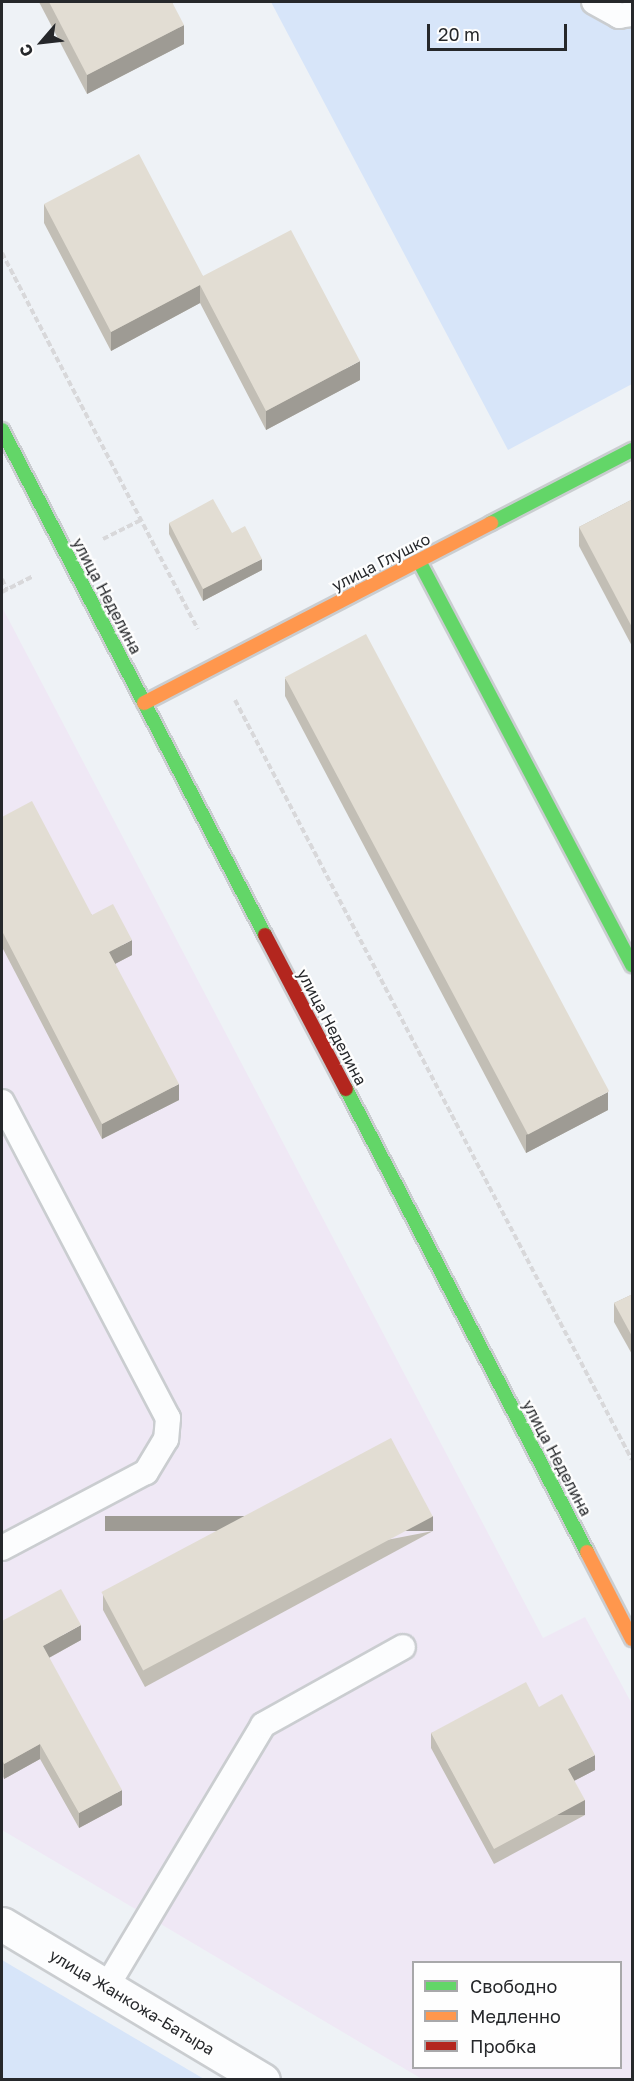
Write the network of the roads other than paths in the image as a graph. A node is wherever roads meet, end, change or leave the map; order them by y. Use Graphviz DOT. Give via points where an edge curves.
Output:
graph roads {
  1 [pos="594,2"];
  2 [pos="633,14"];
  3 [pos="2,430"];
  4 [pos="633,450"];
  5 [pos="419,561"];
  6 [pos="144,703"];
  7 [pos="633,965"];
  8 [pos="2,1102"];
  9 [pos="2,1548"];
  10 [pos="633,1639"];
  11 [pos="403,1647"];
  12 [pos="2,1924"];
  13 [pos="107,1986"];
  14 [pos="263,2079"];
  1 -- 2 [label="lane" via="619,16"];
  3 -- 6 [label="street, улица Неделина"];
  4 -- 5 [label="street, улица Глушко"];
  5 -- 6 [label="street, улица Глушко"];
  5 -- 7 [label="street"];
  6 -- 10 [label="street, улица Неделина"];
  8 -- 9 [label="lane" via="168,1418 166,1439 146,1472"];
  11 -- 13 [label="lane" via="263,1725"];
  12 -- 13 [label="street, улица Жанкожа-Батыра"];
  13 -- 14 [label="street, улица Жанкожа-Батыра"];
}
